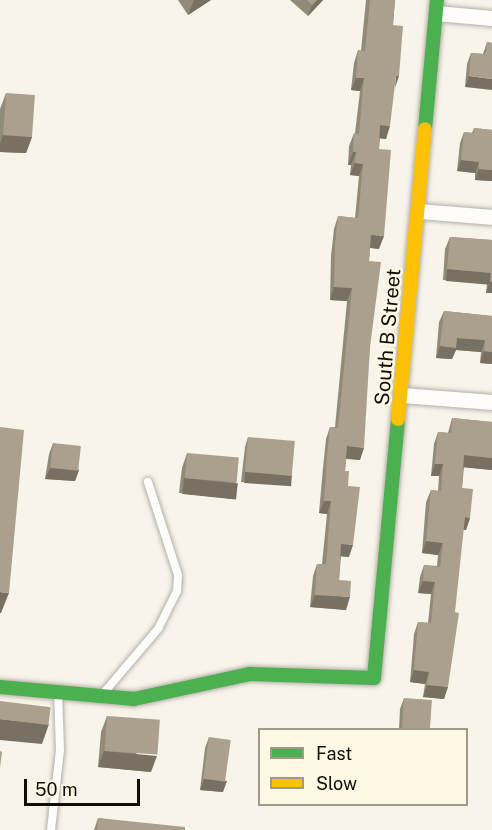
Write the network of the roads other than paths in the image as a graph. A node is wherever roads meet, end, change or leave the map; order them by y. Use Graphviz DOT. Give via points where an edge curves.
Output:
graph roads {
  1 [pos="437,7"];
  2 [pos="492,18"];
  3 [pos="419,211"];
  4 [pos="492,217"];
  5 [pos="403,395"];
  6 [pos="492,402"];
  7 [pos="148,482"];
  8 [pos="0,687"];
  9 [pos="58,692"];
  10 [pos="101,696"];
  11 [pos="51,830"];
  1 -- 2 [label="street"];
  1 -- 3 [label="street, South B Street"];
  3 -- 4 [label="street"];
  3 -- 5 [label="street, South B Street"];
  5 -- 6 [label="street"];
  5 -- 10 [label="street, South B Street" via="374,678 250,674 134,699"];
  7 -- 10 [label="lane" via="178,575 177,591 158,630"];
  8 -- 9 [label="street"];
  9 -- 10 [label="street"];
  9 -- 11 [label="lane" via="60,750"];
}
